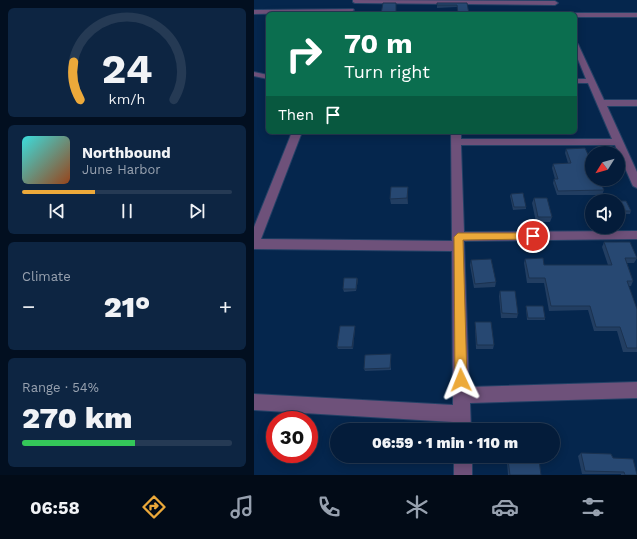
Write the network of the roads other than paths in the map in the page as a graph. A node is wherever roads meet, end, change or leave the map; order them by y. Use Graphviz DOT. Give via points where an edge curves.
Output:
graph roads {
  1 [pos="355,1"];
  2 [pos="555,4"];
  3 [pos="254,12"];
  4 [pos="350,12"];
  5 [pos="577,15"];
  6 [pos="637,15"];
  7 [pos="577,48"];
  8 [pos="254,74"];
  9 [pos="266,77"];
  10 [pos="577,81"];
  11 [pos="592,81"];
  12 [pos="601,102"];
  13 [pos="637,103"];
  14 [pos="296,134"];
  15 [pos="456,137"];
  16 [pos="618,142"];
  17 [pos="637,184"];
  18 [pos="637,235"];
  19 [pos="458,241"];
  20 [pos="254,243"];
  21 [pos="637,390"];
  22 [pos="462,395"];
  23 [pos="254,402"];
  24 [pos="462,422"];
  25 [pos="463,463"];
  26 [pos="463,475"];
  1 -- 2 [label="street" via="453,5"];
  1 -- 4 [label="street"];
  3 -- 4 [label="street"];
  5 -- 6 [label="street"];
  7 -- 11 [label="street"];
  8 -- 9 [label="street"];
  10 -- 11 [label="street"];
  11 -- 12 [label="street"];
  12 -- 13 [label="street"];
  12 -- 16 [label="street"];
  14 -- 20 [label="street"];
  15 -- 16 [label="street"];
  15 -- 19 [label="street"];
  16 -- 17 [label="street"];
  18 -- 19 [label="street"];
  19 -- 20 [label="street"];
  19 -- 22 [label="street"];
  21 -- 22 [label="street"];
  22 -- 24 [label="street"];
  23 -- 24 [label="street"];
  25 -- 26 [label="street"];
}
